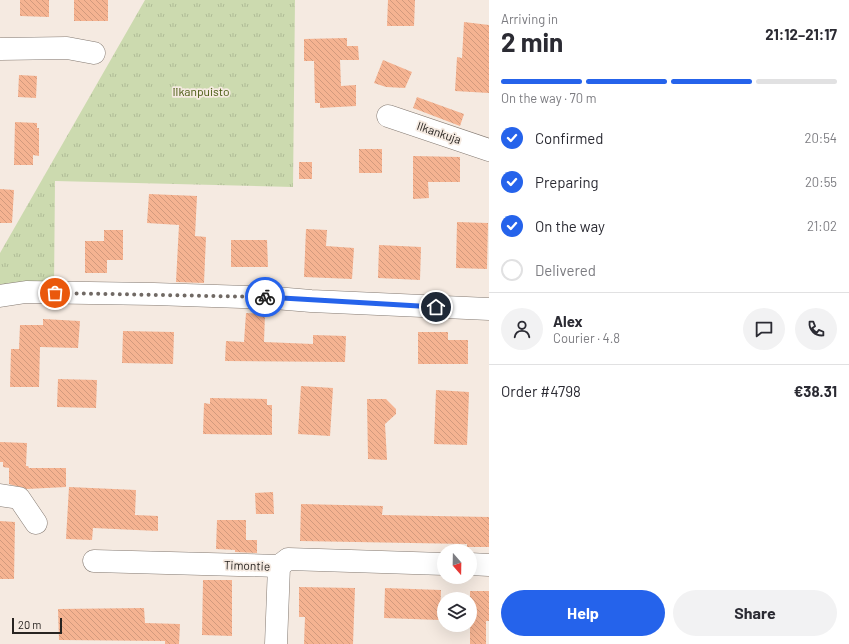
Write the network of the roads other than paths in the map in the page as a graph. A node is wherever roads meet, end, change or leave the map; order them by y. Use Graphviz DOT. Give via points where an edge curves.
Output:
graph roads {
  1 [pos="0,49"];
  2 [pos="94,53"];
  3 [pos="388,116"];
  4 [pos="489,150"];
  5 [pos="0,296"];
  6 [pos="489,309"];
  7 [pos="0,495"];
  8 [pos="36,523"];
  9 [pos="94,561"];
  10 [pos="437,564"];
  11 [pos="477,564"];
  12 [pos="489,565"];
  13 [pos="279,566"];
  14 [pos="276,644"];
  1 -- 2 [label="street" via="67,42"];
  3 -- 4 [label="street, Ilkankuja"];
  5 -- 6 [label="street" via="26,292 154,294"];
  7 -- 8 [label="street" via="18,498"];
  9 -- 13 [label="street, Timontie"];
  10 -- 13 [label="street, Timontie" via="288,559"];
  11 -- 12 [label="street"];
  13 -- 14 [label="street"];
}
